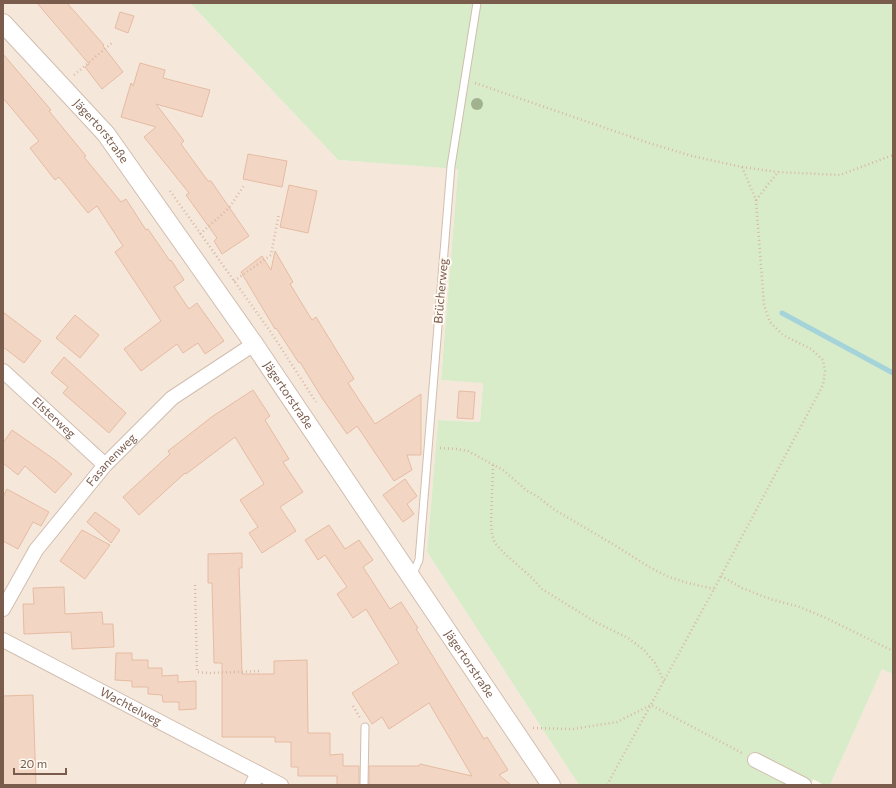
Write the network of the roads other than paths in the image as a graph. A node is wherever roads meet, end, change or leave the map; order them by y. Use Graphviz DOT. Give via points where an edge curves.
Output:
graph roads {
  1 [pos="477,3"];
  2 [pos="3,23"];
  3 [pos="254,344"];
  4 [pos="3,371"];
  5 [pos="105,465"];
  6 [pos="411,579"];
  7 [pos="3,609"];
  8 [pos="3,640"];
  9 [pos="365,727"];
  10 [pos="755,760"];
  11 [pos="255,779"];
  12 [pos="281,785"];
  13 [pos="364,785"];
  14 [pos="551,785"];
  15 [pos="804,785"];
  1 -- 6 [label="lane, Brücherweg" via="451,166 419,560"];
  2 -- 3 [label="street, Jägertorstraße" via="106,134"];
  3 -- 5 [label="street, Fasanenweg" via="172,398"];
  3 -- 6 [label="street, Jägertorstraße"];
  4 -- 5 [label="street, Elsterweg"];
  5 -- 7 [label="street, Fasanenweg" via="36,550"];
  6 -- 14 [label="street, Jägertorstraße"];
  8 -- 11 [label="street, Wachtelweg"];
  9 -- 13 [label="lane"];
  10 -- 15 [label="street"];
  11 -- 12 [label="street, Wachtelweg"];
}
